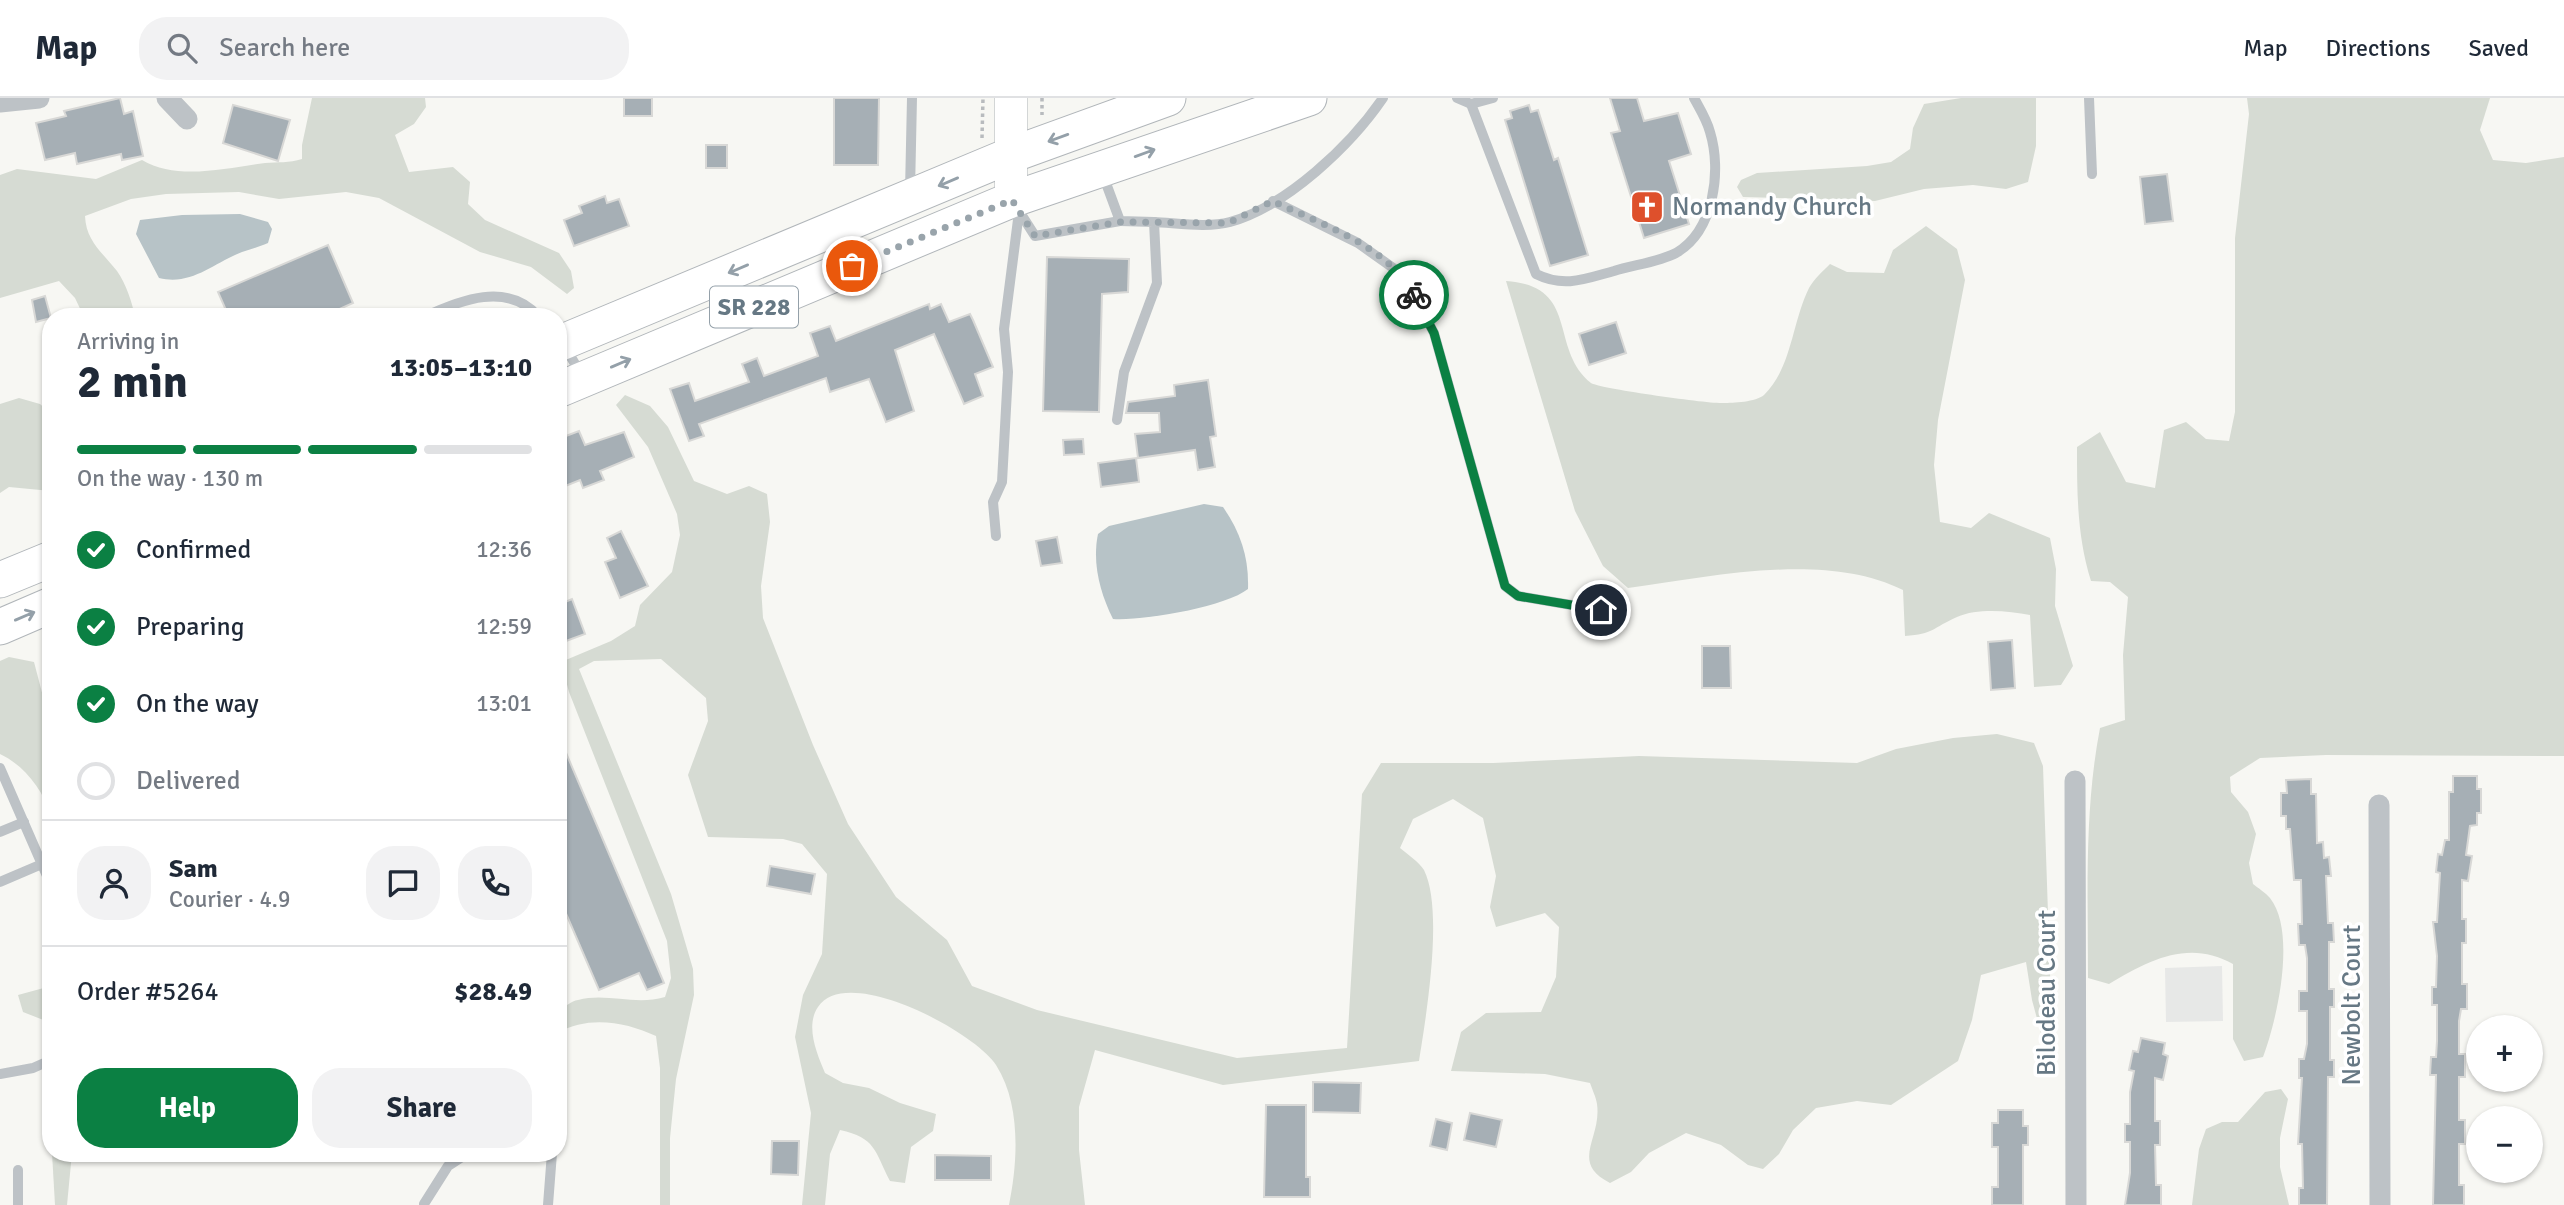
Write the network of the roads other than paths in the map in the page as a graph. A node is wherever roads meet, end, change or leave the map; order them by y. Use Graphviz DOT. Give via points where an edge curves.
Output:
graph roads {
  1 [pos="40,98"];
  2 [pos="167,98"];
  3 [pos="912,98"];
  4 [pos="1011,98"];
  5 [pos="1168,98"];
  6 [pos="1309,98"];
  7 [pos="1383,98"];
  8 [pos="1457,98"];
  9 [pos="1493,98"];
  10 [pos="1694,98"];
  11 [pos="2089,98"];
  12 [pos="0,102"];
  13 [pos="1471,104"];
  14 [pos="187,118"];
  15 [pos="997,146"];
  16 [pos="1101,169"];
  17 [pos="2092,174"];
  18 [pos="910,197"];
  19 [pos="1273,201"];
  20 [pos="1015,206"];
  21 [pos="1120,222"];
  22 [pos="1154,222"];
  23 [pos="443,308"];
  24 [pos="529,308"];
  25 [pos="567,339"];
  26 [pos="571,384"];
  27 [pos="1117,420"];
  28 [pos="996,536"];
  29 [pos="42,563"];
  30 [pos="4,580"];
  31 [pos="42,609"];
  32 [pos="1601,610"];
  33 [pos="0,627"];
  34 [pos="0,768"];
  35 [pos="2074,781"];
  36 [pos="2379,805"];
  37 [pos="24,822"];
  38 [pos="0,832"];
  39 [pos="41,863"];
  40 [pos="0,882"];
  41 [pos="42,1064"];
  42 [pos="0,1074"];
  43 [pos="454,1162"];
  44 [pos="551,1162"];
  45 [pos="18,1170"];
  46 [pos="424,1204"];
  47 [pos="18,1205"];
  48 [pos="548,1205"];
  49 [pos="2076,1205"];
  50 [pos="2380,1205"];
  1 -- 12 [label="street"];
  2 -- 14 [label="street"];
  3 -- 18 [label="lane"];
  4 -- 15 [label="street"];
  5 -- 15 [label="main road, SR 228, one-way"];
  16 -- 6 [label="main road, SR 228, one-way"];
  7 -- 19 [label="lane" via="1346,145"];
  8 -- 13 [label="lane"];
  9 -- 13 [label="lane"];
  10 -- 13 [label="lane" via="1711,133 1715,163 1707,217 1696,236 1675,253 1577,282 1552,282 1536,274"];
  11 -- 17 [label="lane"];
  15 -- 18 [label="main road, SR 228, one-way"];
  15 -- 20 [label="street"];
  16 -- 20 [label="main road, SR 228"];
  16 -- 21 [label="lane"];
  18 -- 25 [label="main road, SR 228, one-way"];
  19 -- 22 [label="lane" via="1228,223"];
  19 -- 32 [label="lane" via="1358,243 1403,275 1434,333 1505,586 1518,596"];
  20 -- 21 [label="lane" via="1035,236"];
  26 -- 20 [label="main road, SR 228, one-way"];
  20 -- 28 [label="lane" via="1004,329 1008,372 1002,482 993,502"];
  21 -- 22 [label="lane"];
  22 -- 27 [label="lane" via="1157,283 1124,372"];
  23 -- 24 [label="lane" via="502,295"];
  29 -- 30 [label="main road"];
  33 -- 31 [label="main road, one-way"];
  34 -- 37 [label="lane"];
  35 -- 49 [label="street, Bilodeau Court"];
  36 -- 50 [label="street, Newbolt Court"];
  37 -- 38 [label="lane"];
  37 -- 39 [label="lane"];
  39 -- 40 [label="lane"];
  41 -- 42 [label="lane"];
  43 -- 46 [label="lane"];
  44 -- 48 [label="lane"];
  45 -- 47 [label="lane"];
}
